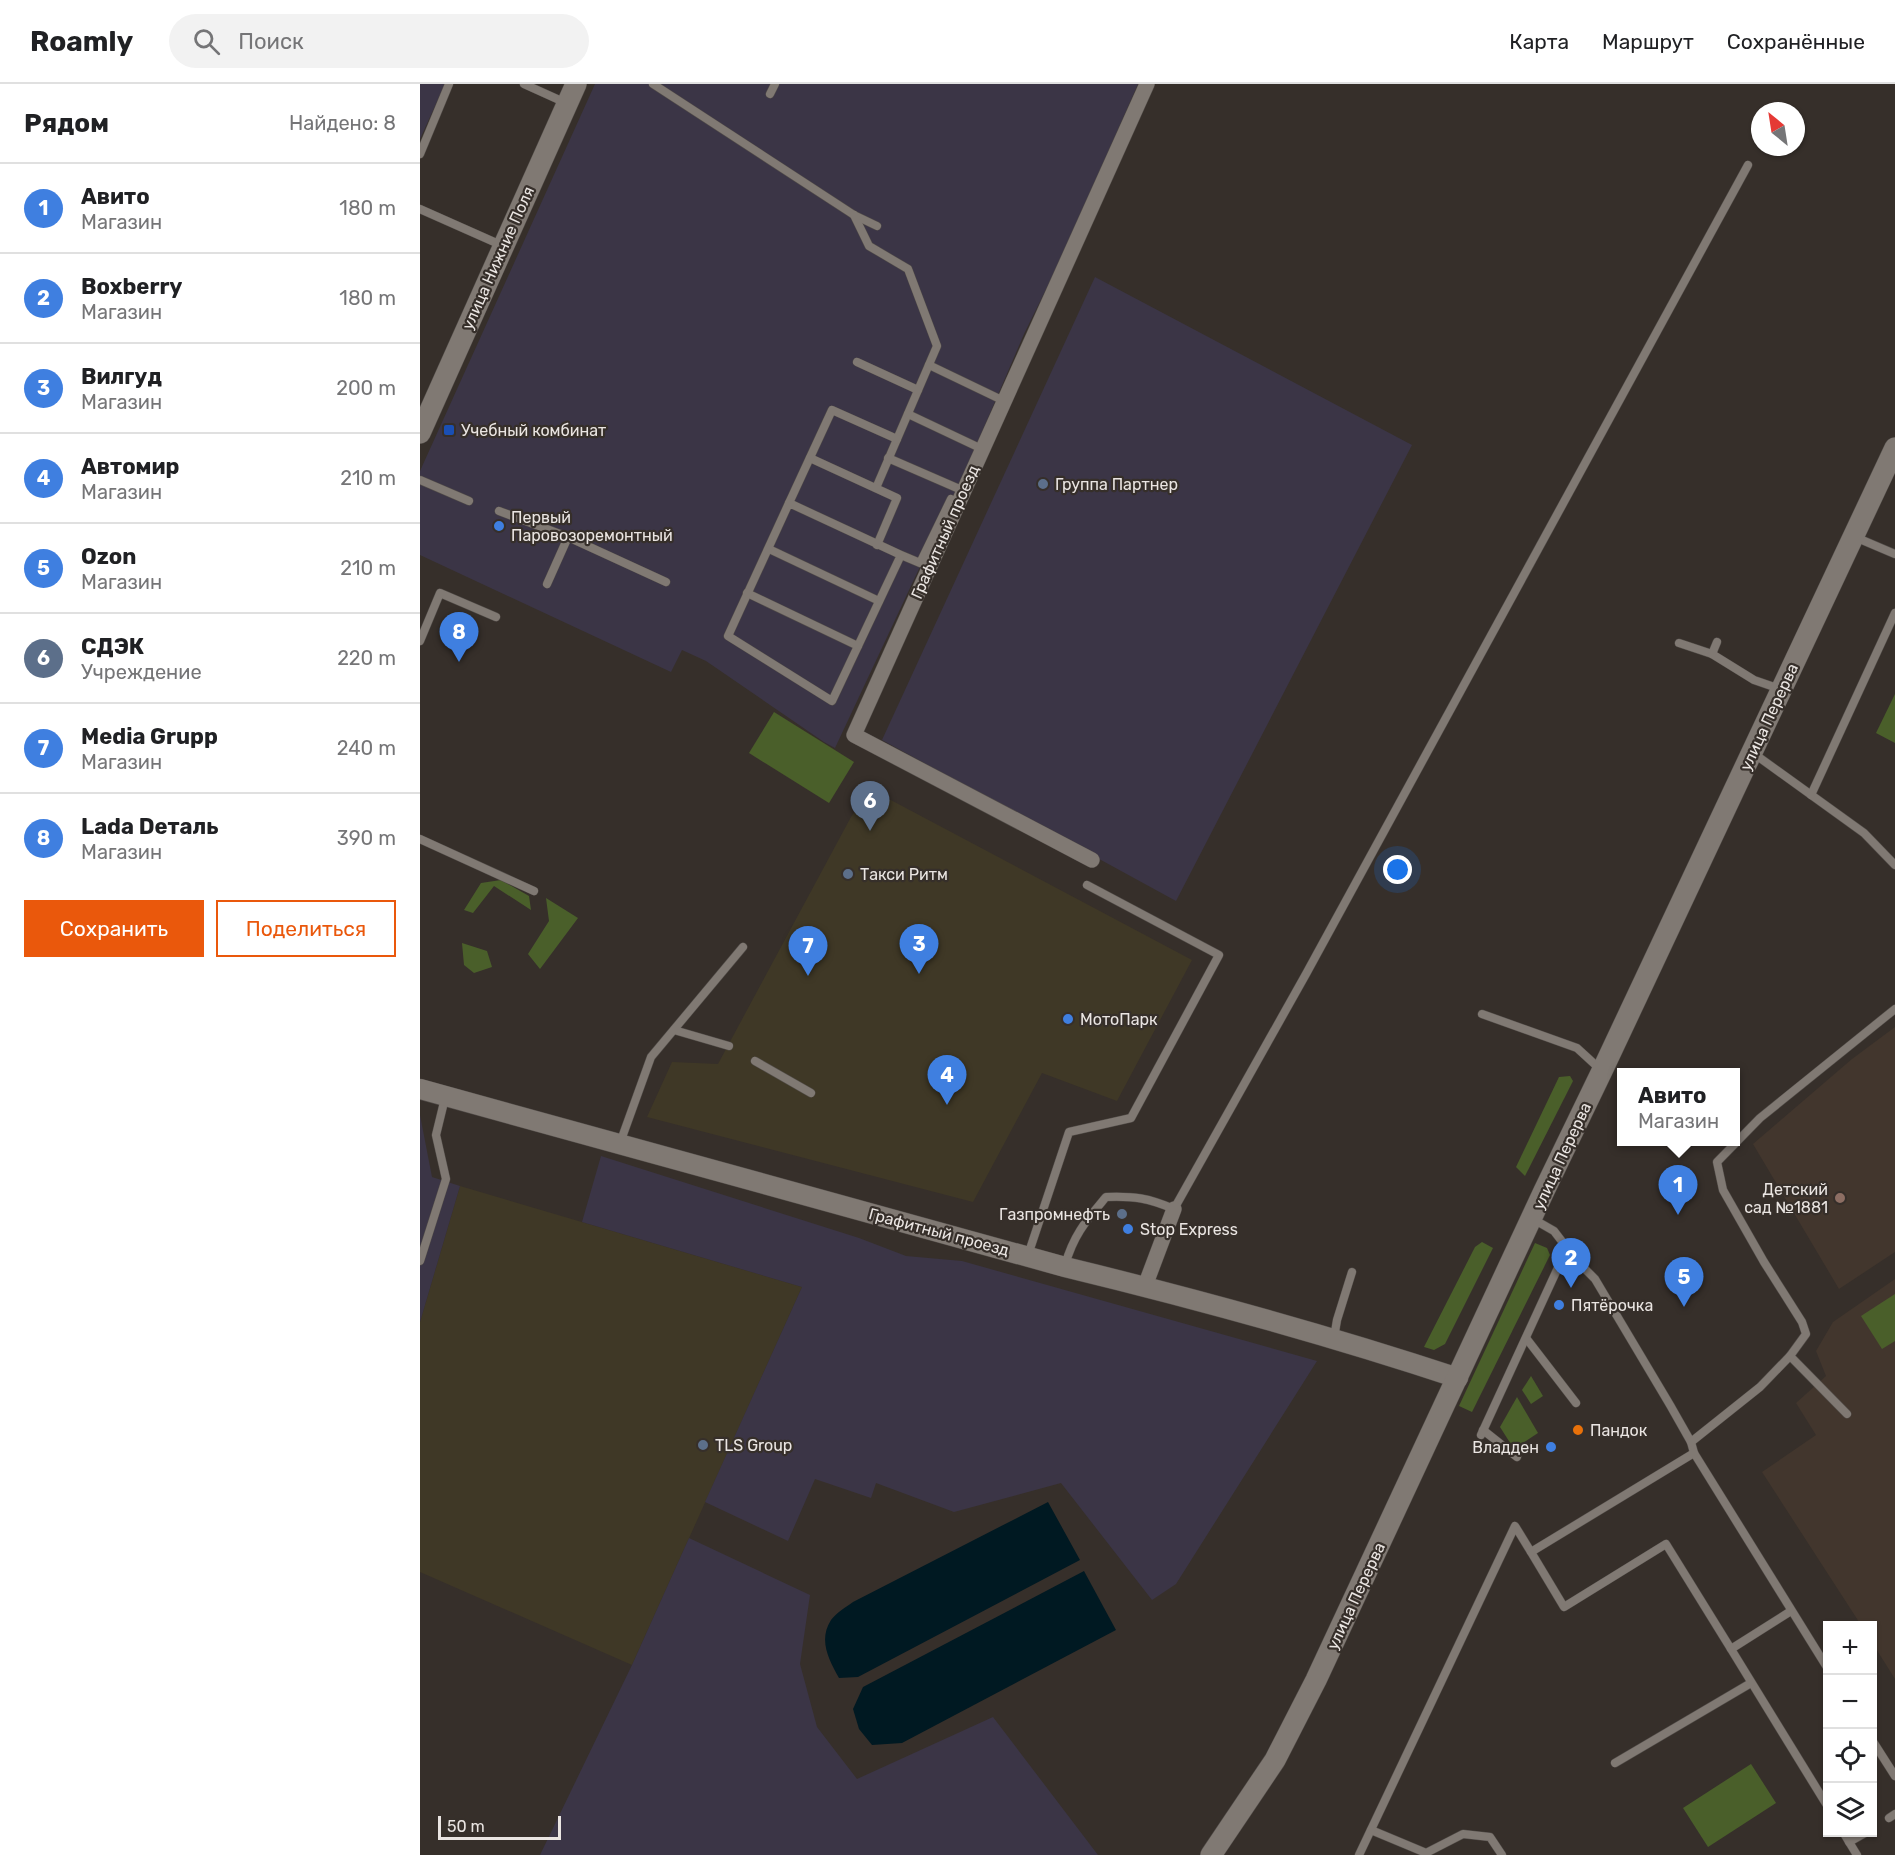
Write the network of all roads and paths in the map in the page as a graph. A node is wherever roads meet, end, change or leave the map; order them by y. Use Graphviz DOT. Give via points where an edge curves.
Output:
graph roads {
  1 [pos="449,84"];
  2 [pos="524,84"];
  3 [pos="576,84"];
  4 [pos="653,84"];
  5 [pos="775,84"];
  6 [pos="1147,84"];
  7 [pos="770,94"];
  8 [pos="567,104"];
  9 [pos="420,154"];
  10 [pos="1748,165"];
  11 [pos="420,209"];
  12 [pos="854,215"];
  13 [pos="877,226"];
  14 [pos="504,246"];
  15 [pos="857,362"];
  16 [pos="928,365"];
  17 [pos="918,390"];
  18 [pos="1004,401"];
  19 [pos="908,414"];
  20 [pos="420,433"];
  21 [pos="897,439"];
  22 [pos="1895,448"];
  23 [pos="982,449"];
  24 [pos="810,458"];
  25 [pos="888,458"];
  26 [pos="420,480"];
  27 [pos="876,488"];
  28 [pos="957,495"];
  29 [pos="469,501"];
  30 [pos="789,503"];
  31 [pos="499,511"];
  32 [pos="1854,536"];
  33 [pos="568,537"];
  34 [pos="877,545"];
  35 [pos="769,549"];
  36 [pos="1895,554"];
  37 [pos="901,555"];
  38 [pos="666,582"];
  39 [pos="547,584"];
  40 [pos="747,593"];
  41 [pos="879,600"];
  42 [pos="1895,613"];
  43 [pos="496,617"];
  44 [pos="420,640"];
  45 [pos="1717,642"];
  46 [pos="1679,643"];
  47 [pos="858,646"];
  48 [pos="1712,654"];
  49 [pos="1782,690"];
  50 [pos="1752,753"];
  51 [pos="1811,795"];
  52 [pos="420,839"];
  53 [pos="1092,860"];
  54 [pos="1895,865"];
  55 [pos="1088,885"];
  56 [pos="534,891"];
  57 [pos="743,946"];
  58 [pos="1895,1009"];
  59 [pos="1482,1014"];
  60 [pos="674,1030"];
  61 [pos="729,1046"];
  62 [pos="755,1061"];
  63 [pos="1602,1071"];
  64 [pos="420,1089"];
  65 [pos="811,1093"];
  66 [pos="445,1096"];
  67 [pos="1740,1138"];
  68 [pos="619,1144"];
  69 [pos="1733,1146"];
  70 [pos="1174,1209"];
  71 [pos="1533,1218"];
  72 [pos="1567,1248"];
  73 [pos="1028,1257"];
  74 [pos="420,1261"];
  75 [pos="1065,1267"];
  76 [pos="1352,1272"];
  77 [pos="1145,1286"];
  78 [pos="1334,1338"];
  79 [pos="1526,1338"];
  80 [pos="1790,1356"];
  81 [pos="1458,1378"];
  82 [pos="1576,1403"];
  83 [pos="1846,1414"];
  84 [pos="1690,1442"];
  85 [pos="1694,1453"];
  86 [pos="1517,1456"];
  87 [pos="1531,1552"];
  88 [pos="1791,1611"];
  89 [pos="1731,1649"];
  90 [pos="1823,1663"];
  91 [pos="1751,1683"];
  92 [pos="1877,1748"];
  93 [pos="1615,1763"];
  94 [pos="1895,1776"];
  95 [pos="1823,1800"];
  96 [pos="1371,1830"];
  97 [pos="1846,1837"];
  98 [pos="1858,1837"];
  99 [pos="1849,1842"];
  100 [pos="1211,1855"];
  101 [pos="1359,1855"];
  102 [pos="1502,1855"];
  103 [pos="1857,1855"];
  1 -- 9 [label="lane"];
  2 -- 8 [label="lane"];
  3 -- 8 [label="main road, улица Нижние Поля"];
  4 -- 12 [label="lane"];
  5 -- 7 [label="lane"];
  6 -- 18 [label="street, Графитный проезд"];
  8 -- 14 [label="main road, улица Нижние Поля"];
  10 -- 70 [label="lane"];
  11 -- 14 [label="lane"];
  12 -- 13 [label="lane"];
  12 -- 16 [label="lane" via="869,246 908,269 937,346"];
  14 -- 20 [label="main road, улица Нижние Поля"];
  15 -- 17 [label="lane"];
  16 -- 17 [label="lane"];
  16 -- 18 [label="lane"];
  17 -- 19 [label="lane"];
  18 -- 23 [label="street, Графитный проезд"];
  19 -- 21 [label="lane"];
  19 -- 23 [label="lane"];
  21 -- 24 [label="lane" via="832,410"];
  21 -- 25 [label="lane"];
  22 -- 32 [label="main road, улица Перерва"];
  23 -- 28 [label="street, Графитный проезд"];
  24 -- 27 [label="lane"];
  24 -- 30 [label="lane"];
  25 -- 27 [label="lane"];
  25 -- 28 [label="lane"];
  26 -- 29 [label="lane"];
  27 -- 34 [label="lane" via="897,498"];
  28 -- 37 [label="lane" via="921,563"];
  28 -- 53 [label="street, Графитный проезд" via="854,735"];
  30 -- 34 [label="lane"];
  30 -- 35 [label="lane"];
  31 -- 33 [label="lane"];
  32 -- 36 [label="lane"];
  32 -- 49 [label="main road, улица Перерва"];
  33 -- 38 [label="lane"];
  33 -- 39 [label="lane"];
  34 -- 37 [label="lane"];
  35 -- 40 [label="lane"];
  35 -- 41 [label="lane"];
  37 -- 41 [label="lane"];
  40 -- 47 [label="lane"];
  40 -- 47 [label="lane" via="728,636 832,701"];
  41 -- 47 [label="lane"];
  42 -- 51 [label="lane"];
  43 -- 44 [label="lane" via="440,593"];
  45 -- 48 [label="lane"];
  46 -- 48 [label="lane"];
  48 -- 49 [label="lane" via="1754,680"];
  49 -- 50 [label="main road, улица Перерва"];
  50 -- 51 [label="lane"];
  50 -- 63 [label="main road, улица Перерва"];
  51 -- 54 [label="lane" via="1864,833"];
  52 -- 56 [label="lane"];
  55 -- 73 [label="lane" via="1219,955 1131,1118 1069,1132"];
  57 -- 60 [label="lane"];
  58 -- 67 [label="lane"];
  59 -- 63 [label="lane" via="1577,1048"];
  60 -- 61 [label="lane"];
  60 -- 68 [label="lane" via="651,1057"];
  62 -- 65 [label="lane"];
  63 -- 71 [label="main road, улица Перерва"];
  64 -- 66 [label="street, Графитный проезд"];
  66 -- 68 [label="street, Графитный проезд"];
  66 -- 74 [label="lane" via="436,1136 446,1179"];
  68 -- 73 [label="street, Графитный проезд"];
  69 -- 80 [label="lane" via="1717,1162 1723,1190 1806,1334"];
  70 -- 75 [label="lane" via="1136,1196 1106,1197 1080,1227"];
  70 -- 77 [label="street"];
  71 -- 72 [label="lane" via="1554,1231"];
  71 -- 81 [label="main road, улица Перерва"];
  72 -- 79 [label="lane"];
  72 -- 84 [label="lane" via="1595,1279"];
  73 -- 75 [label="street, Графитный проезд"];
  75 -- 77 [label="street, Графитный проезд"];
  76 -- 78 [label="lane"];
  77 -- 78 [label="street, Графитный проезд"];
  78 -- 81 [label="street, Графитный проезд"];
  79 -- 82 [label="lane"];
  79 -- 86 [label="lane" via="1482,1433"];
  80 -- 83 [label="lane"];
  80 -- 84 [label="lane" via="1760,1388"];
  81 -- 100 [label="main road, улица Перерва" via="1275,1760"];
  84 -- 85 [label="lane"];
  85 -- 87 [label="lane"];
  85 -- 88 [label="lane"];
  87 -- 89 [label="lane" via="1564,1607 1666,1544"];
  87 -- 96 [label="lane" via="1515,1526"];
  88 -- 89 [label="lane"];
  88 -- 90 [label="lane"];
  89 -- 91 [label="lane"];
  91 -- 93 [label="lane"];
  91 -- 95 [label="lane"];
  92 -- 94 [label="lane"];
  96 -- 101 [label="lane"];
  96 -- 102 [label="lane" via="1426,1853 1463,1834 1490,1838"];
  97 -- 99 [label="lane"];
  98 -- 99 [label="lane"];
  99 -- 103 [label="lane"];
}
